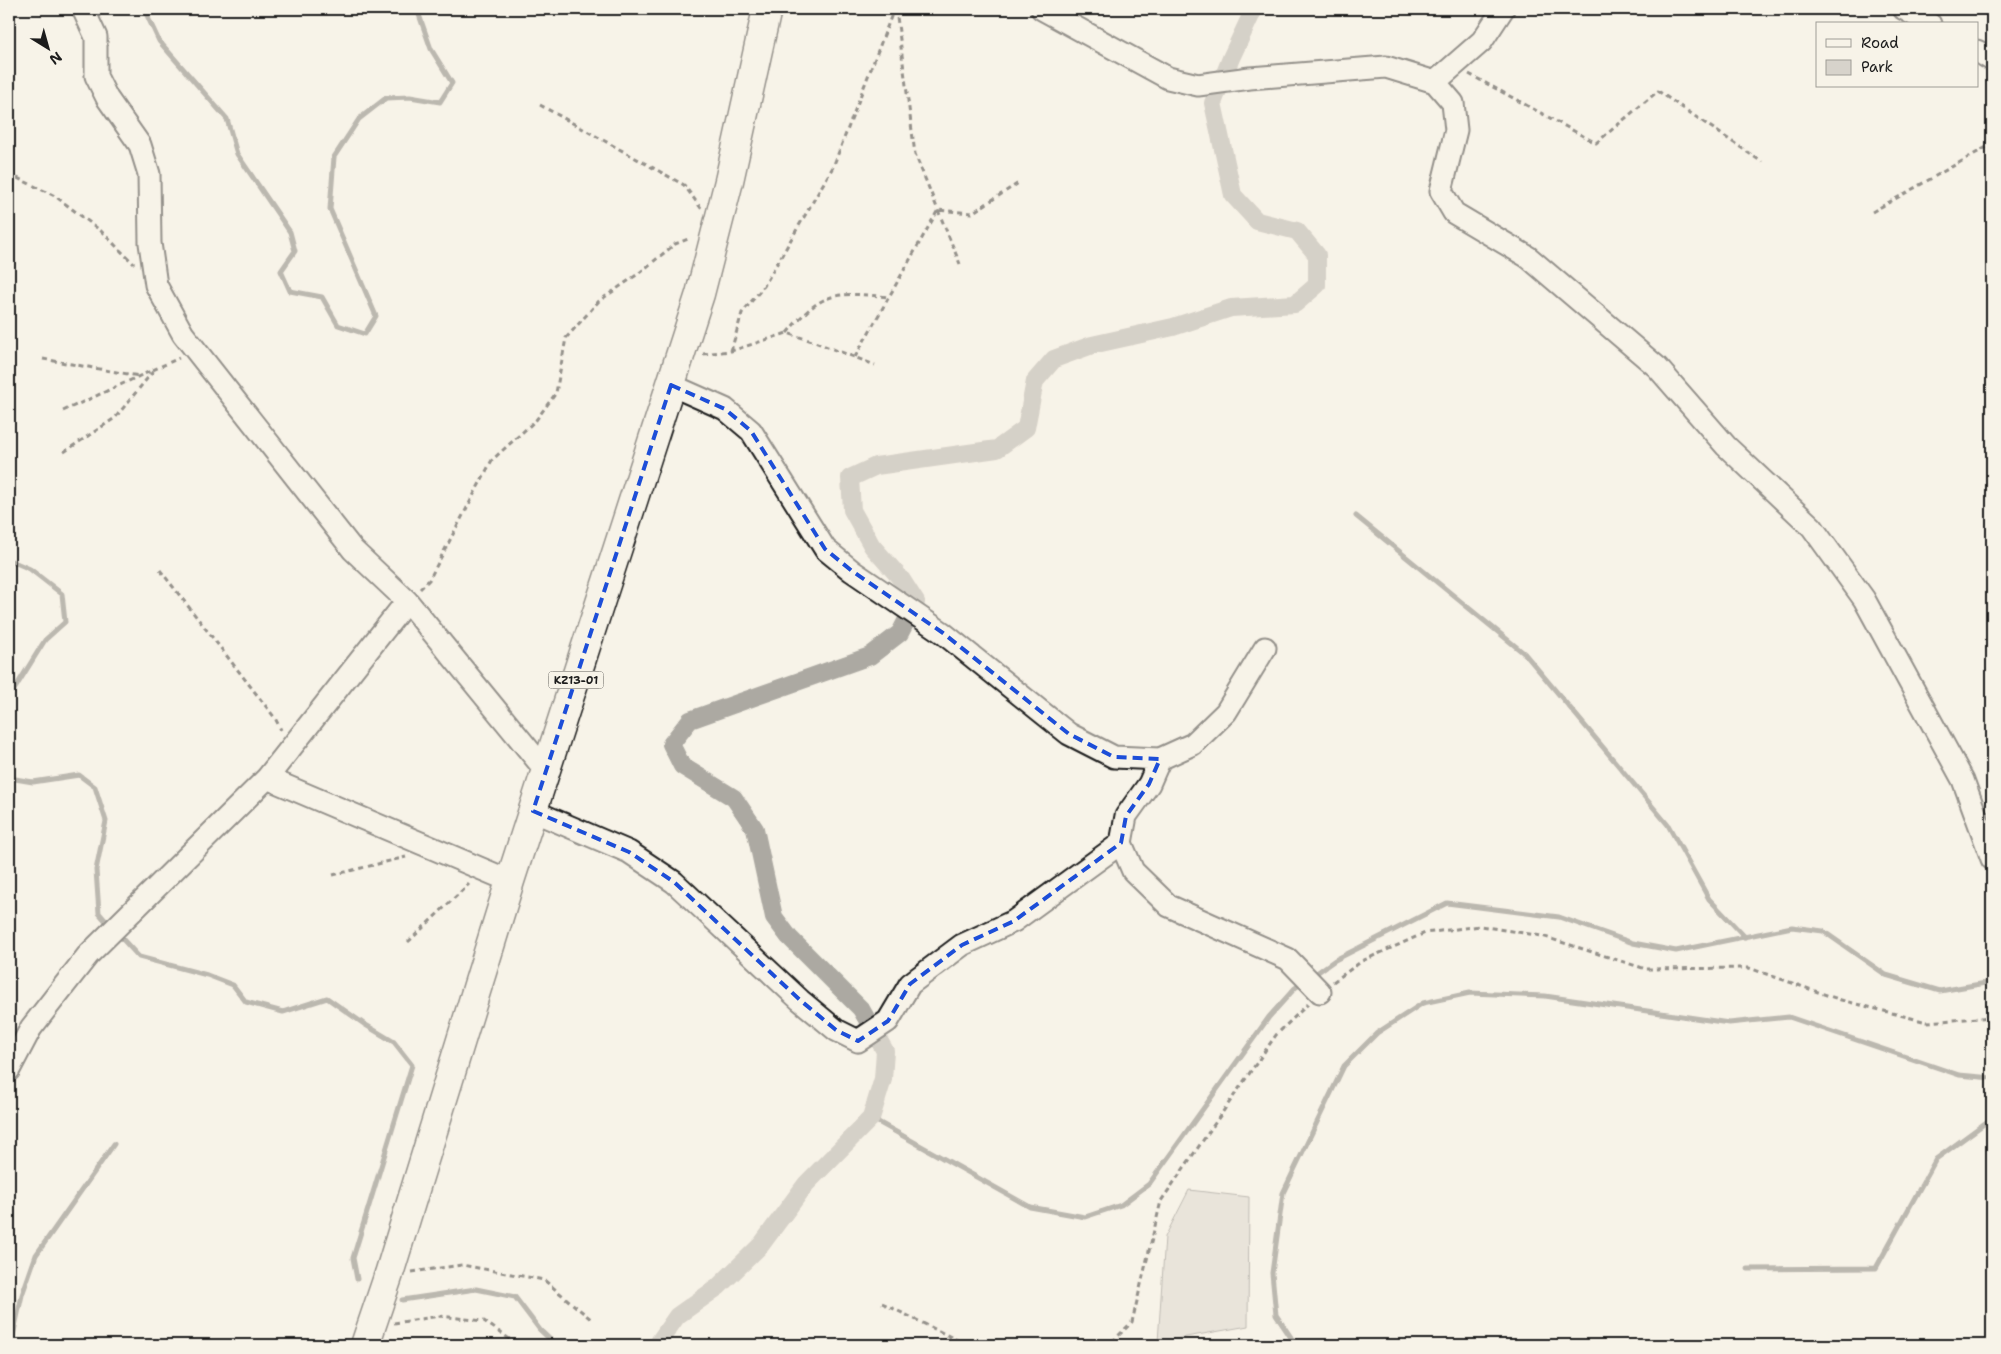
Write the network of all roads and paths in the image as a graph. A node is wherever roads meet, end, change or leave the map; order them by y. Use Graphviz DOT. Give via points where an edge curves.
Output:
graph roads {
  1 [pos="83,9"];
  2 [pos="767,9"];
  3 [pos="895,9"];
  4 [pos="1042,9"];
  5 [pos="1503,9"];
  6 [pos="1904,9"];
  7 [pos="1927,22"];
  8 [pos="1978,52"];
  9 [pos="1992,60"];
  10 [pos="1453,66"];
  11 [pos="1434,82"];
  12 [pos="540,105"];
  13 [pos="1992,144"];
  14 [pos="1762,162"];
  15 [pos="9,174"];
  16 [pos="1020,182"];
  17 [pos="938,210"];
  18 [pos="1872,212"];
  19 [pos="717,229"];
  20 [pos="960,264"];
  21 [pos="156,285"];
  22 [pos="889,297"];
  23 [pos="787,333"];
  24 [pos="196,350"];
  25 [pos="731,350"];
  26 [pos="680,357"];
  27 [pos="854,357"];
  28 [pos="43,359"];
  29 [pos="875,365"];
  30 [pos="156,368"];
  31 [pos="139,376"];
  32 [pos="671,385"];
  33 [pos="63,411"];
  34 [pos="64,452"];
  35 [pos="160,570"];
  36 [pos="407,601"];
  37 [pos="1265,648"];
  38 [pos="290,748"];
  39 [pos="1160,759"];
  40 [pos="546,771"];
  41 [pos="267,778"];
  42 [pos="533,811"];
  43 [pos="1121,843"];
  44 [pos="436,850"];
  45 [pos="1992,859"];
  46 [pos="484,870"];
  47 [pos="333,875"];
  48 [pos="510,881"];
  49 [pos="408,942"];
  50 [pos="1320,992"];
  51 [pos="1992,1017"];
  52 [pos="9,1070"];
  53 [pos="389,1274"];
  54 [pos="882,1303"];
  55 [pos="592,1320"];
  56 [pos="368,1336"];
  57 [pos="518,1345"];
  58 [pos="967,1345"];
  59 [pos="1094,1345"];
  1 -- 21 [label="street" via="96,37 96,76 107,98 140,145 150,174 150,244"];
  2 -- 19 [label="highway, KZ13-01"];
  3 -- 17 [label="path" via="915,154"];
  3 -- 25 [label="path" via="833,167 764,286 742,313"];
  4 -- 11 [label="street" via="1168,78 1198,85 1386,67"];
  5 -- 10 [label="street" via="1482,41"];
  6 -- 7 [label="street"];
  8 -- 9 [label="street"];
  10 -- 11 [label="street"];
  10 -- 14 [label="path" via="1596,143 1658,91"];
  11 -- 45 [label="street" via="1453,103 1456,130 1442,191 1454,214 1528,256 1657,367 1726,446 1812,527 1864,600 1958,771"];
  12 -- 19 [label="path" via="684,185"];
  13 -- 18 [label="path"];
  15 -- 21 [label="path" via="55,196 101,231"];
  16 -- 17 [label="path" via="972,213"];
  17 -- 20 [label="path"];
  17 -- 22 [label="path"];
  19 -- 26 [label="highway, KZ13-01"];
  19 -- 36 [label="path" via="675,244 598,302 566,338 556,393 536,420 492,460 429,580"];
  21 -- 24 [label="street" via="183,334"];
  22 -- 23 [label="path" via="849,294 821,300 802,314"];
  22 -- 27 [label="path"];
  23 -- 25 [label="path"];
  23 -- 27 [label="path"];
  24 -- 30 [label="path"];
  24 -- 36 [label="street" via="353,550"];
  25 -- 26 [label="path"];
  26 -- 32 [label="highway, KZ13-01"];
  27 -- 29 [label="path"];
  28 -- 31 [label="path"];
  30 -- 31 [label="path"];
  30 -- 34 [label="path" via="116,418"];
  31 -- 33 [label="path"];
  32 -- 39 [label="street" via="725,409 752,431 825,549 852,571 943,633 1069,734 1114,757"];
  32 -- 40 [label="highway, KZ13-01"];
  35 -- 38 [label="path" via="275,718"];
  36 -- 38 [label="street"];
  36 -- 40 [label="street"];
  37 -- 39 [label="street" via="1226,712 1193,744"];
  38 -- 41 [label="street"];
  39 -- 43 [label="street" via="1149,784 1126,816"];
  40 -- 42 [label="highway, KZ13-01"];
  41 -- 44 [label="street"];
  41 -- 52 [label="street" via="88,955 31,1028"];
  42 -- 43 [label="street" via="629,852 674,882 808,1006 836,1030 858,1041 888,1021 910,984 962,945 1014,921"];
  42 -- 48 [label="highway, KZ13-01"];
  43 -- 50 [label="street" via="1133,871 1169,906 1288,959"];
  44 -- 46 [label="street"];
  44 -- 47 [label="path"];
  46 -- 48 [label="street"];
  46 -- 49 [label="path"];
  48 -- 53 [label="highway, KZ13-01"];
  50 -- 51 [label="path" via="1362,961 1425,933 1480,926 1542,936 1646,969 1749,968 1841,1000 1927,1022"];
  50 -- 59 [label="path" via="1276,1035 1161,1201 1132,1322 1114,1340"];
  53 -- 55 [label="path" via="462,1265 544,1280"];
  53 -- 56 [label="highway, KZ13-01"];
  54 -- 58 [label="path"];
  56 -- 57 [label="path" via="440,1316 484,1320"];
}
